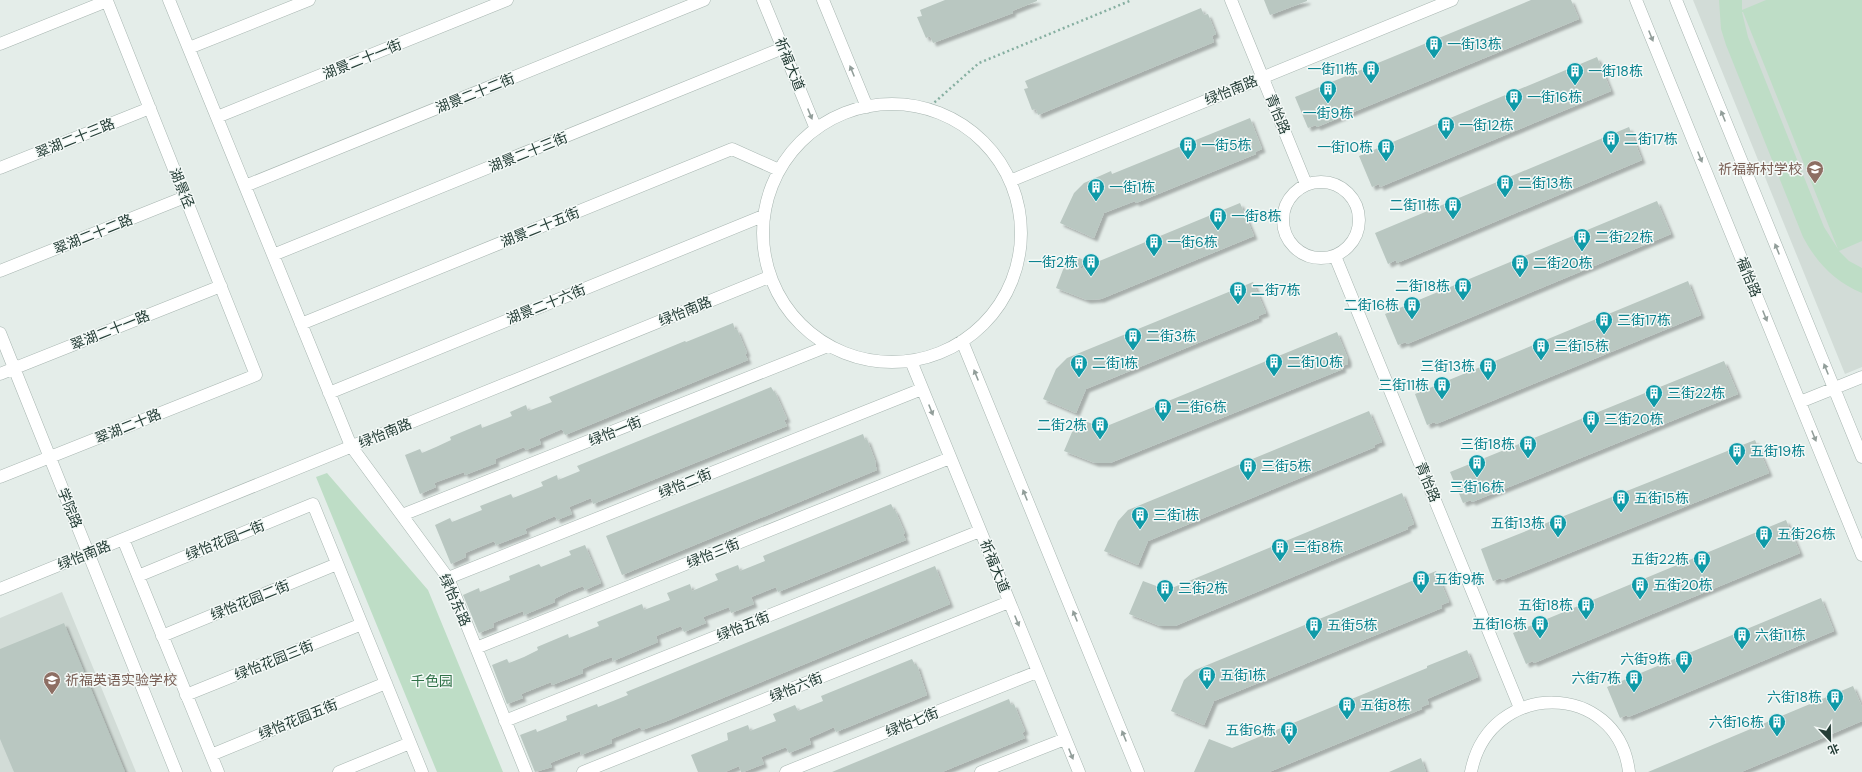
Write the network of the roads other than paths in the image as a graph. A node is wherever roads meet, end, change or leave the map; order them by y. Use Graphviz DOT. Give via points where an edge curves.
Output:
graph roads {
  1 [pos="169,0"];
  2 [pos="309,0"];
  3 [pos="507,0"];
  4 [pos="704,0"];
  5 [pos="763,0"];
  6 [pos="823,0"];
  7 [pos="1231,0"];
  8 [pos="1452,0"];
  9 [pos="1636,0"];
  10 [pos="1676,0"];
  11 [pos="0,44"];
  12 [pos="189,48"];
  13 [pos="783,48"];
  14 [pos="1263,78"];
  15 [pos="867,107"];
  16 [pos="150,108"];
  17 [pos="217,118"];
  18 [pos="816,129"];
  19 [pos="0,168"];
  20 [pos="779,170"];
  21 [pos="1010,181"];
  22 [pos="1306,184"];
  23 [pos="245,186"];
  24 [pos="185,197"];
  25 [pos="763,216"];
  26 [pos="273,255"];
  27 [pos="1335,256"];
  28 [pos="0,271"];
  29 [pos="769,277"];
  30 [pos="221,286"];
  31 [pos="301,324"];
  32 [pos="0,333"];
  33 [pos="962,341"];
  34 [pos="828,346"];
  35 [pos="911,361"];
  36 [pos="14,368"];
  37 [pos="0,374"];
  38 [pos="256,374"];
  39 [pos="1862,377"];
  40 [pos="922,388"];
  41 [pos="1834,389"];
  42 [pos="329,392"];
  43 [pos="1800,402"];
  44 [pos="351,446"];
  45 [pos="50,457"];
  46 [pos="1862,457"];
  47 [pos="950,458"];
  48 [pos="0,478"];
  49 [pos="402,515"];
  50 [pos="980,531"];
  51 [pos="122,539"];
  52 [pos="88,553"];
  53 [pos="1862,555"];
  54 [pos="337,564"];
  55 [pos="138,576"];
  56 [pos="448,578"];
  57 [pos="0,589"];
  58 [pos="1009,602"];
  59 [pos="362,624"];
  60 [pos="162,636"];
  61 [pos="476,648"];
  62 [pos="1038,672"];
  63 [pos="386,683"];
  64 [pos="186,695"];
  65 [pos="1520,708"];
  66 [pos="505,721"];
  67 [pos="1065,738"];
  68 [pos="410,743"];
  69 [pos="210,755"];
  70 [pos="176,772"];
  71 [pos="218,772"];
  72 [pos="339,772"];
  73 [pos="422,772"];
  74 [pos="526,772"];
  75 [pos="583,772"];
  76 [pos="786,772"];
  77 [pos="981,772"];
  78 [pos="1079,772"];
  79 [pos="1138,772"];
  80 [pos="1471,772"];
  81 [pos="1630,772"];
  1 -- 12 [label="street, 绿怡东路"];
  2 -- 12 [label="street"];
  3 -- 17 [label="street, 湖景二十一街"];
  4 -- 23 [label="street, 湖景二十二街"];
  5 -- 13 [label="street, 祈福大道"];
  15 -- 6 [label="street, one-way"];
  7 -- 14 [label="street, 青怡路"];
  8 -- 14 [label="street, 绿怡南路"];
  9 -- 43 [label="street, 福怡路, one-way"];
  41 -- 10 [label="street, one-way"];
  11 -- 16 [label="street, 湖景径" via="107,1"];
  12 -- 17 [label="street, 绿怡东路"];
  13 -- 18 [label="street, 祈福大道, one-way"];
  13 -- 26 [label="street, 湖景二十三街"];
  14 -- 21 [label="street, 绿怡南路"];
  14 -- 22 [label="street, 青怡路"];
  15 -- 18 [label="street" via="840,115"];
  15 -- 21 [label="street" via="897,104 927,109 954,120 977,136 996,156"];
  16 -- 19 [label="street, 翠湖二十三路"];
  16 -- 24 [label="street, 湖景径"];
  17 -- 23 [label="street, 绿怡东路"];
  18 -- 20 [label="street" via="795,147"];
  20 -- 25 [label="street" via="769,192"];
  20 -- 31 [label="street, 湖景二十五街" via="732,149"];
  21 -- 33 [label="street" via="1018,205 1021,231 1019,257 1012,282 999,305 983,325"];
  22 -- 27 [label="street" via="1291,196 1283,212 1282,221 1287,239 1308,256"];
  22 -- 27 [label="street" via="1334,184 1342,188 1354,202 1359,219 1358,228 1350,245"];
  23 -- 26 [label="street, 绿怡东路"];
  24 -- 28 [label="street, 翠湖二十二路"];
  24 -- 30 [label="street, 湖景径"];
  25 -- 29 [label="street" via="763,247"];
  25 -- 42 [label="street, 湖景二十六街"];
  26 -- 31 [label="street, 绿怡东路"];
  27 -- 65 [label="street, 青怡路"];
  29 -- 34 [label="street" via="783,304 803,328"];
  29 -- 44 [label="street, 绿怡南路"];
  30 -- 36 [label="street, 翠湖二十一路"];
  30 -- 38 [label="street, 湖景径"];
  31 -- 42 [label="street, 绿怡东路"];
  32 -- 36 [label="street, 学院路"];
  33 -- 35 [label="street" via="938,354"];
  79 -- 33 [label="street, one-way"];
  34 -- 35 [label="street" via="868,360"];
  34 -- 49 [label="street, 绿怡一街"];
  35 -- 40 [label="street, 祈福大道"];
  36 -- 37 [label="street, 翠湖二十一路"];
  36 -- 45 [label="street, 学院路"];
  38 -- 45 [label="street, 翠湖二十路"];
  39 -- 41 [label="street"];
  40 -- 47 [label="street, 祈福大道, one-way"];
  40 -- 56 [label="street, 绿怡二街"];
  41 -- 43 [label="street"];
  41 -- 46 [label="street"];
  42 -- 44 [label="street, 绿怡东路"];
  43 -- 53 [label="street, 福怡路, one-way"];
  44 -- 49 [label="street, 绿怡东路"];
  44 -- 51 [label="street, 绿怡南路"];
  45 -- 48 [label="street, 翠湖二十路"];
  45 -- 52 [label="street, 学院路"];
  47 -- 50 [label="street, 祈福大道"];
  47 -- 61 [label="street, 绿怡三街"];
  49 -- 56 [label="street, 绿怡东路"];
  50 -- 58 [label="street, 祈福大道"];
  50 -- 66 [label="street, 绿怡五街"];
  51 -- 52 [label="street, 绿怡南路"];
  51 -- 55 [label="street"];
  52 -- 57 [label="street, 绿怡南路"];
  52 -- 70 [label="street, 学院路"];
  54 -- 55 [label="street, 绿怡花园一街" via="313,504"];
  54 -- 59 [label="street"];
  54 -- 60 [label="street, 绿怡花园二街"];
  55 -- 60 [label="street"];
  56 -- 61 [label="street, 绿怡东路"];
  58 -- 62 [label="street, 祈福大道, one-way"];
  58 -- 75 [label="street, 绿怡六街"];
  59 -- 63 [label="street"];
  59 -- 64 [label="street, 绿怡花园三街"];
  60 -- 64 [label="street"];
  61 -- 66 [label="street, 绿怡东路"];
  62 -- 67 [label="street, 祈福大道"];
  62 -- 76 [label="street, 绿怡七街"];
  63 -- 68 [label="street"];
  63 -- 69 [label="street, 绿怡花园五街"];
  64 -- 69 [label="street"];
  65 -- 80 [label="street" via="1502,719 1487,733 1479,745"];
  65 -- 81 [label="street" via="1554,702 1588,711 1600,719 1618,740"];
  66 -- 74 [label="street, 绿怡东路"];
  67 -- 77 [label="street"];
  67 -- 78 [label="street, 祈福大道, one-way"];
  68 -- 72 [label="street"];
  68 -- 73 [label="street"];
  69 -- 71 [label="street"];
}
